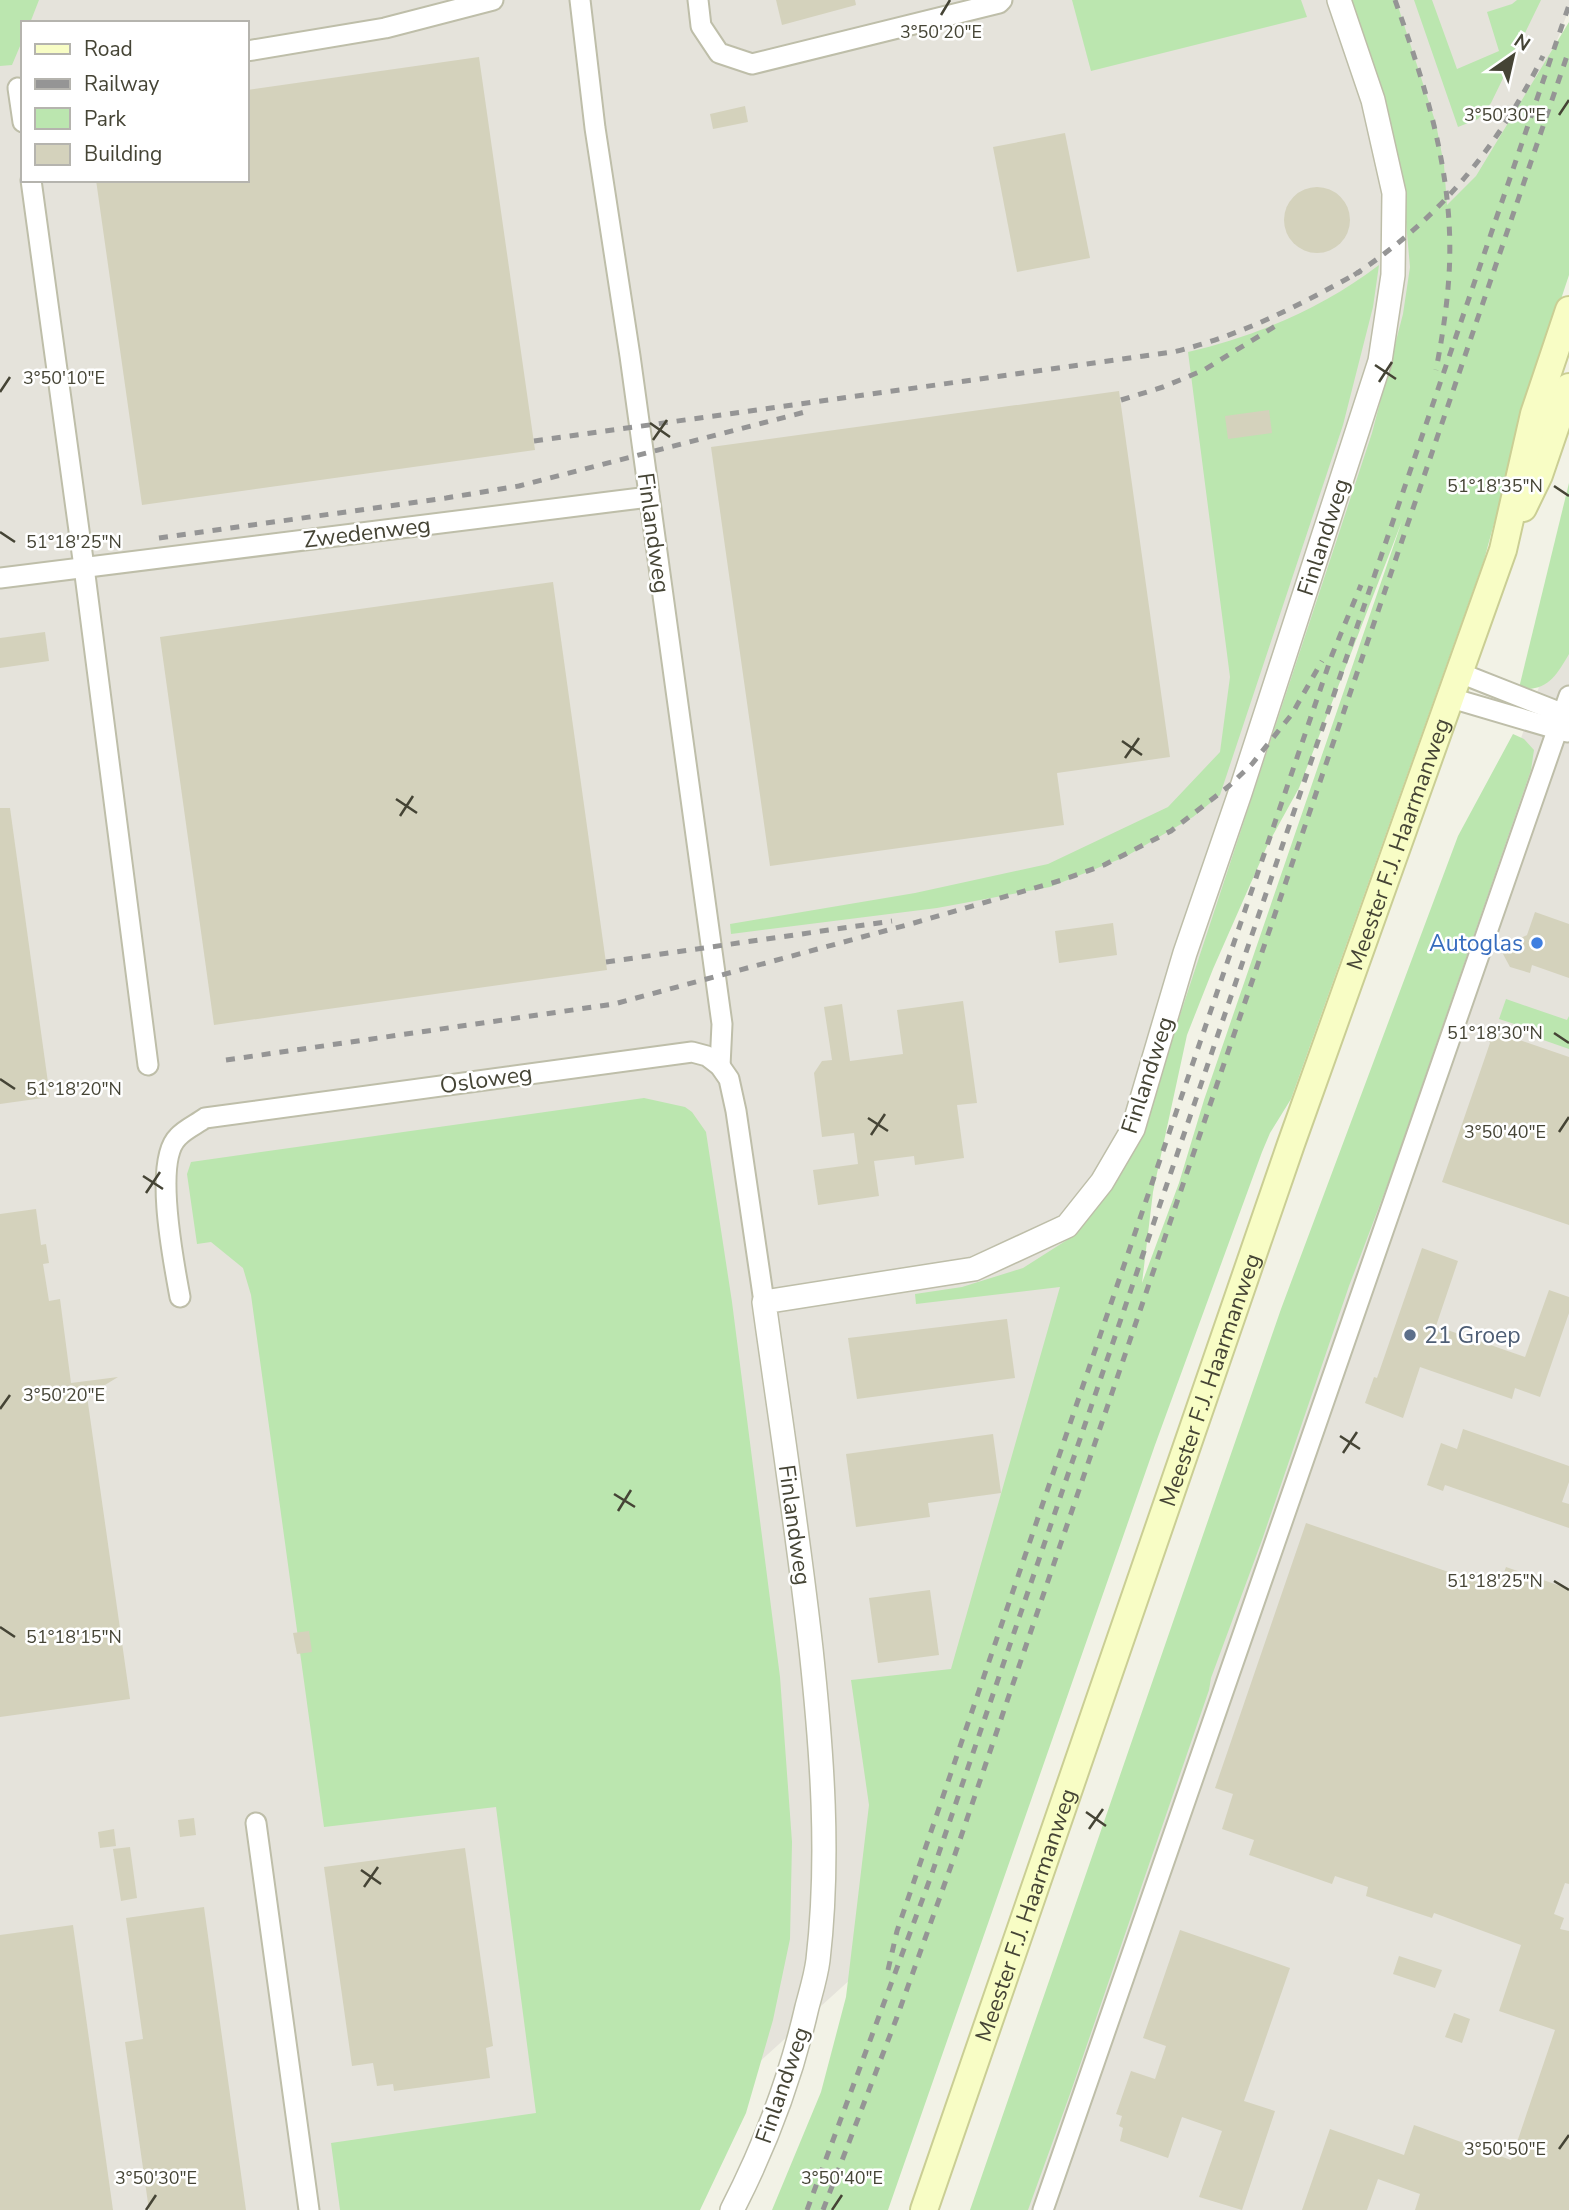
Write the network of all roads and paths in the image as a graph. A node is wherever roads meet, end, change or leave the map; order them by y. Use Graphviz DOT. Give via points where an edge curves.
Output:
graph roads {
  1 [pos="494,0"];
  2 [pos="580,0"];
  3 [pos="698,0"];
  4 [pos="1002,0"];
  5 [pos="1339,0"];
  6 [pos="248,51"];
  7 [pos="14,89"];
  8 [pos="21,115"];
  9 [pos="31,182"];
  10 [pos="1569,310"];
  11 [pos="1569,387"];
  12 [pos="649,497"];
  13 [pos="1503,550"];
  14 [pos="84,567"];
  15 [pos="0,578"];
  16 [pos="1460,673"];
  17 [pos="1451,698"];
  18 [pos="1565,718"];
  19 [pos="148,1065"];
  20 [pos="720,1066"];
  21 [pos="180,1297"];
  22 [pos="764,1302"];
  23 [pos="256,1823"];
  24 [pos="309,2210"];
  25 [pos="732,2210"];
  26 [pos="924,2210"];
  27 [pos="1043,2210"];
  1 -- 6 [label="street" via="385,28"];
  2 -- 12 [label="street, Finlandweg"];
  3 -- 4 [label="street" via="701,26 719,53 752,64"];
  5 -- 22 [label="street, Finlandweg" via="1373,100 1394,193 1393,282 1380,361 1185,953 1133,1129 1102,1182 1067,1226 974,1269"];
  7 -- 8 [label="street"];
  9 -- 14 [label="street"];
  10 -- 13 [label="main road, Meester F.J. Haarmanweg" via="1534,414"];
  11 -- 13 [label="main road, Meester F.J. Haarmanweg" via="1539,475"];
  12 -- 14 [label="street, Zwedenweg"];
  12 -- 20 [label="street, Finlandweg" via="722,1024"];
  13 -- 16 [label="main road, Meester F.J. Haarmanweg"];
  14 -- 15 [label="street, Zwedenweg"];
  14 -- 19 [label="street"];
  16 -- 17 [label="main road, Meester F.J. Haarmanweg"];
  16 -- 18 [label="street"];
  17 -- 18 [label="street"];
  17 -- 26 [label="main road, Meester F.J. Haarmanweg" via="1291,1144"];
  18 -- 27 [label="street"];
  20 -- 21 [label="street, Osloweg" via="699,1054 676,1053 205,1118 176,1138 166,1169 166,1207"];
  20 -- 22 [label="street" via="729,1079 736,1111"];
  22 -- 25 [label="street, Finlandweg" via="818,1712 823,1867 818,1962 796,2054 754,2167"];
  23 -- 24 [label="street"];
}
